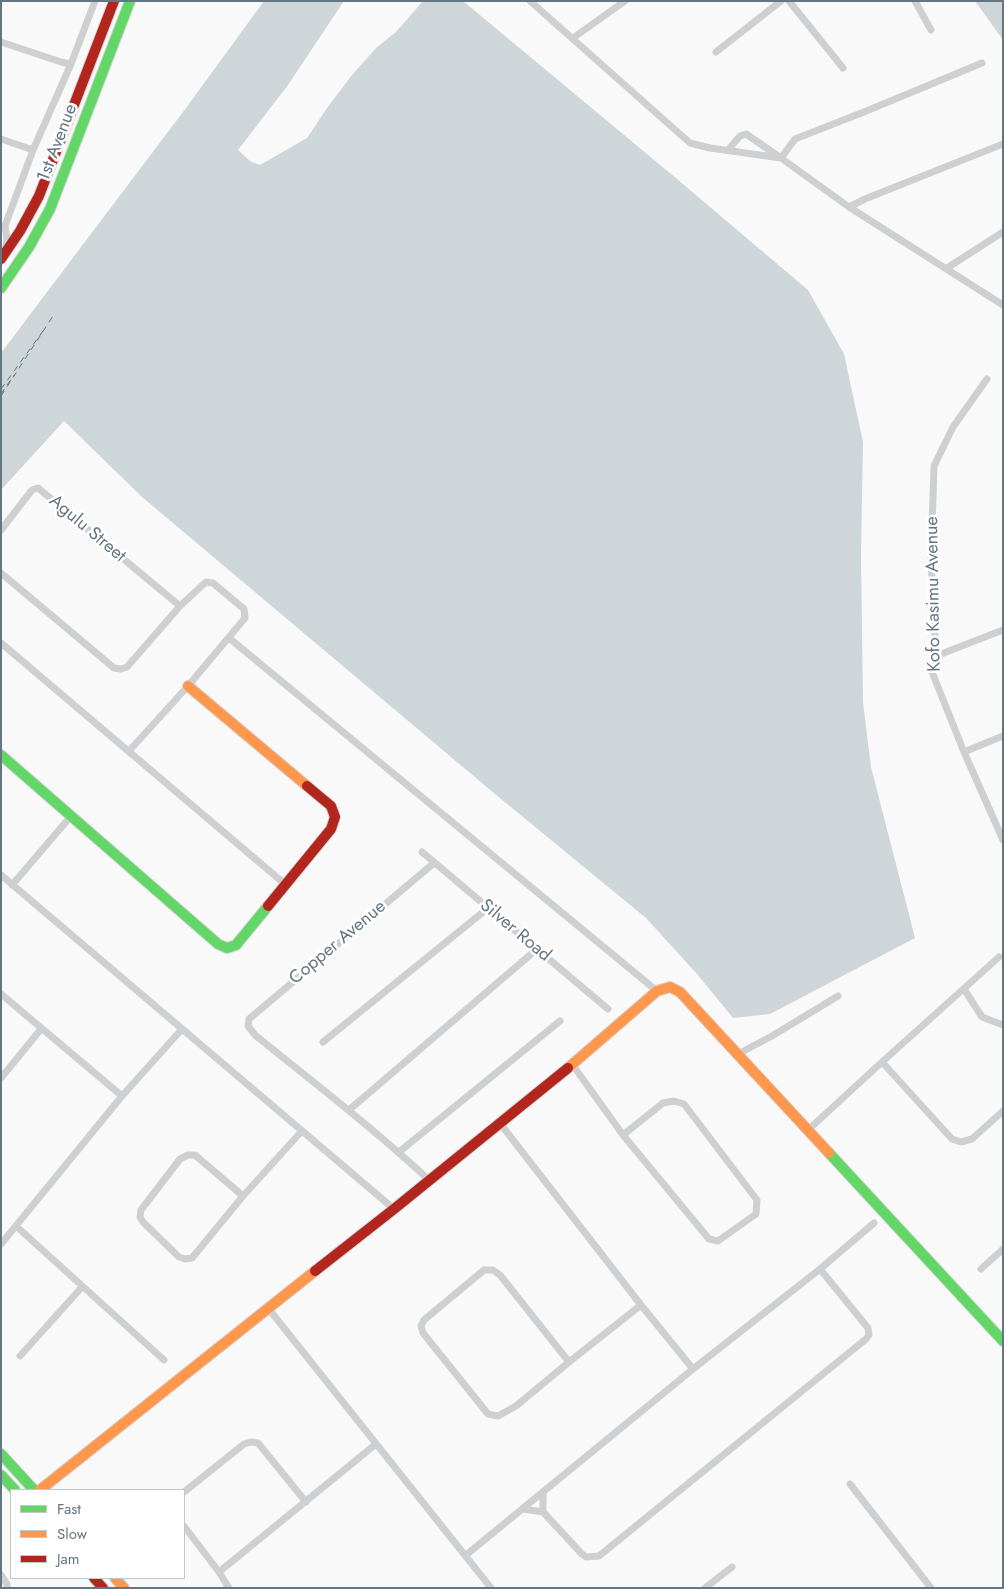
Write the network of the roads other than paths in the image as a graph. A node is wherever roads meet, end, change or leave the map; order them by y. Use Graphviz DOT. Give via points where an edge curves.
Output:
graph roads {
  1 [pos="95,1"];
  2 [pos="114,1"];
  3 [pos="130,1"];
  4 [pos="530,1"];
  5 [pos="625,1"];
  6 [pos="781,1"];
  7 [pos="789,1"];
  8 [pos="915,1"];
  9 [pos="930,30"];
  10 [pos="573,38"];
  11 [pos="1,42"];
  12 [pos="716,52"];
  13 [pos="982,63"];
  14 [pos="71,64"];
  15 [pos="843,68"];
  16 [pos="1,139"];
  17 [pos="1003,144"];
  18 [pos="33,150"];
  19 [pos="728,150"];
  20 [pos="781,158"];
  21 [pos="849,207"];
  22 [pos="3,225"];
  23 [pos="1003,232"];
  24 [pos="4,255"];
  25 [pos="946,268"];
  26 [pos="1,288"];
  27 [pos="1003,305"];
  28 [pos="987,379"];
  29 [pos="1,530"];
  30 [pos="1,573"];
  31 [pos="180,606"];
  32 [pos="1003,630"];
  33 [pos="229,638"];
  34 [pos="1,643"];
  35 [pos="936,656"];
  36 [pos="188,686"];
  37 [pos="1003,736"];
  38 [pos="129,750"];
  39 [pos="964,752"];
  40 [pos="1,756"];
  41 [pos="71,816"];
  42 [pos="1003,840"];
  43 [pos="422,852"];
  44 [pos="434,863"];
  45 [pos="1,876"];
  46 [pos="12,885"];
  47 [pos="286,885"];
  48 [pos="488,908"];
  49 [pos="537,949"];
  50 [pos="999,957"];
  51 [pos="964,989"];
  52 [pos="658,991"];
  53 [pos="1,994"];
  54 [pos="838,996"];
  55 [pos="608,1009"];
  56 [pos="560,1021"];
  57 [pos="1003,1025"];
  58 [pos="42,1029"];
  59 [pos="182,1029"];
  60 [pos="324,1042"];
  61 [pos="738,1054"];
  62 [pos="882,1062"];
  63 [pos="572,1064"];
  64 [pos="1,1078"];
  65 [pos="122,1096"];
  66 [pos="349,1110"];
  67 [pos="1003,1111"];
  68 [pos="499,1122"];
  69 [pos="808,1130"];
  70 [pos="301,1132"];
  71 [pos="623,1135"];
  72 [pos="399,1152"];
  73 [pos="429,1180"];
  74 [pos="242,1196"];
  75 [pos="394,1209"];
  76 [pos="874,1223"];
  77 [pos="16,1226"];
  78 [pos="1,1244"];
  79 [pos="1003,1249"];
  80 [pos="820,1269"];
  81 [pos="981,1269"];
  82 [pos="82,1287"];
  83 [pos="641,1306"];
  84 [pos="268,1308"];
  85 [pos="1003,1341"];
  86 [pos="20,1356"];
  87 [pos="164,1360"];
  88 [pos="569,1362"];
  89 [pos="693,1369"];
  90 [pos="376,1444"];
  91 [pos="1,1454"];
  92 [pos="1,1475"];
  93 [pos="850,1484"];
  94 [pos="14,1489"];
  95 [pos="33,1489"];
  96 [pos="41,1489"];
  97 [pos="185,1491"];
  98 [pos="543,1493"];
  99 [pos="306,1502"];
  100 [pos="523,1509"];
  101 [pos="543,1512"];
  102 [pos="185,1527"];
  103 [pos="466,1555"];
  104 [pos="732,1566"];
  105 [pos="219,1572"];
  106 [pos="1,1575"];
  107 [pos="7,1588"];
  108 [pos="229,1588"];
  109 [pos="491,1588"];
  110 [pos="704,1588"];
  111 [pos="930,1588"];
  1 -- 14 [label="street"];
  2 -- 24 [label="street, 1st Avenue" via="39,196"];
  3 -- 26 [label="street, 1st Avenue" via="50,208"];
  4 -- 10 [label="street"];
  5 -- 10 [label="street"];
  6 -- 12 [label="street"];
  7 -- 15 [label="street"];
  8 -- 9 [label="street"];
  10 -- 19 [label="street" via="690,143"];
  11 -- 14 [label="street"];
  13 -- 20 [label="street" via="795,139"];
  14 -- 18 [label="street"];
  16 -- 18 [label="street"];
  17 -- 21 [label="street"];
  18 -- 22 [label="street"];
  19 -- 20 [label="street"];
  19 -- 20 [label="street" via="746,134"];
  20 -- 21 [label="street"];
  21 -- 25 [label="street"];
  22 -- 24 [label="street" via="8,239"];
  23 -- 25 [label="street"];
  25 -- 27 [label="street"];
  28 -- 35 [label="street, Kofo Kasimu Avenue" via="953,427 934,466 931,559"];
  29 -- 31 [label="street, Agulu Street" via="32,490 38,488"];
  30 -- 31 [label="street" via="120,670 127,667"];
  31 -- 33 [label="street" via="206,582 213,583 244,609 245,618"];
  32 -- 35 [label="street"];
  33 -- 36 [label="street"];
  33 -- 52 [label="street"];
  34 -- 38 [label="street"];
  35 -- 39 [label="street, Kofo Kasimu Avenue" via="932,672"];
  36 -- 38 [label="street"];
  36 -- 47 [label="street" via="331,806 335,817 331,829"];
  37 -- 39 [label="street"];
  38 -- 47 [label="street"];
  39 -- 42 [label="street, Kofo Kasimu Avenue"];
  40 -- 41 [label="street"];
  41 -- 46 [label="street"];
  41 -- 47 [label="street" via="218,944 227,948 236,945"];
  43 -- 44 [label="street, Silver Road"];
  44 -- 48 [label="street, Silver Road"];
  44 -- 66 [label="street, Copper Avenue" via="249,1018 248,1026 254,1034"];
  45 -- 46 [label="street"];
  46 -- 59 [label="street"];
  48 -- 49 [label="street, Silver Road"];
  48 -- 60 [label="street"];
  49 -- 55 [label="street, Silver Road"];
  49 -- 66 [label="street"];
  50 -- 51 [label="street"];
  51 -- 57 [label="street" via="982,1017"];
  51 -- 62 [label="street"];
  52 -- 61 [label="street" via="670,988 680,992"];
  52 -- 63 [label="street"];
  53 -- 58 [label="street"];
  54 -- 61 [label="street"];
  56 -- 72 [label="street"];
  58 -- 64 [label="street"];
  58 -- 65 [label="street"];
  59 -- 65 [label="street"];
  59 -- 70 [label="street"];
  61 -- 69 [label="street"];
  62 -- 67 [label="street" via="952,1139 961,1142 972,1139"];
  62 -- 69 [label="street"];
  63 -- 68 [label="street"];
  63 -- 71 [label="street"];
  65 -- 77 [label="street"];
  66 -- 72 [label="street"];
  68 -- 73 [label="street"];
  68 -- 83 [label="street"];
  69 -- 85 [label="street"];
  70 -- 74 [label="street"];
  70 -- 75 [label="street"];
  71 -- 71 [label="street" via="709,1239 718,1241 756,1214 758,1200 684,1104 674,1101 663,1103"];
  72 -- 73 [label="street"];
  73 -- 75 [label="street"];
  74 -- 74 [label="street" via="195,1155 188,1155 180,1159 141,1210 140,1217 179,1257 192,1258"];
  75 -- 84 [label="street"];
  76 -- 80 [label="street"];
  77 -- 78 [label="street"];
  77 -- 82 [label="street"];
  79 -- 81 [label="street"];
  80 -- 89 [label="street"];
  80 -- 101 [label="street" via="868,1328 866,1340 599,1556 586,1557 582,1554"];
  82 -- 86 [label="street"];
  82 -- 87 [label="street"];
  83 -- 88 [label="street"];
  83 -- 89 [label="street"];
  84 -- 90 [label="street"];
  84 -- 96 [label="street"];
  88 -- 88 [label="street" via="516,1406 498,1416 488,1414 423,1333 421,1326 484,1270 493,1270"];
  89 -- 98 [label="street"];
  90 -- 99 [label="street"];
  90 -- 103 [label="street"];
  91 -- 95 [label="street"];
  92 -- 94 [label="street"];
  93 -- 111 [label="street"];
  97 -- 99 [label="street" via="244,1444 251,1442 258,1443"];
  98 -- 100 [label="street"];
  98 -- 101 [label="street"];
  99 -- 105 [label="street"];
  100 -- 101 [label="street"];
  100 -- 103 [label="street"];
  102 -- 105 [label="street"];
  103 -- 109 [label="street"];
  104 -- 110 [label="street"];
  105 -- 108 [label="street"];
  106 -- 107 [label="street"];
}
